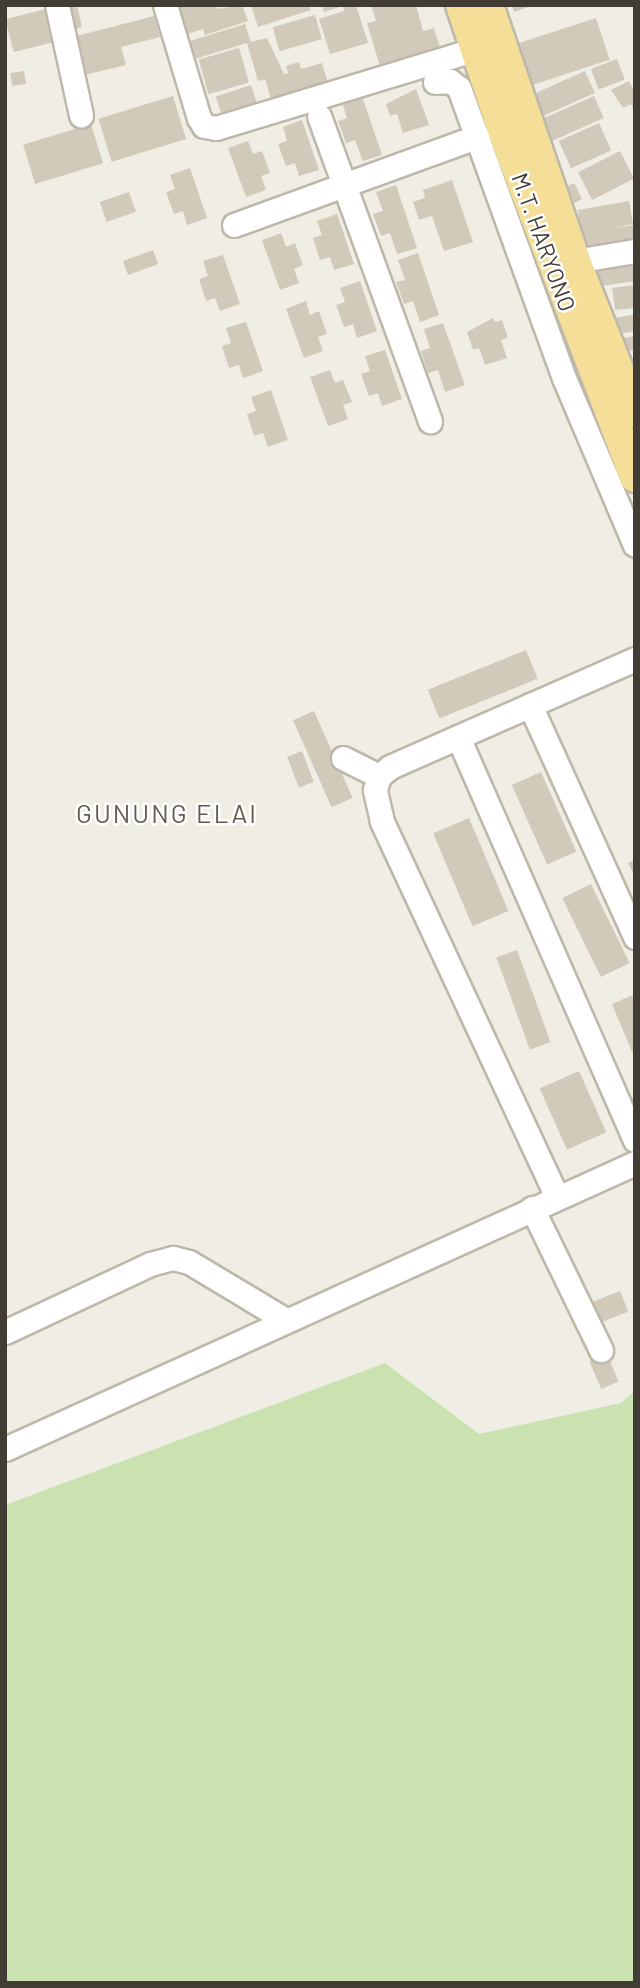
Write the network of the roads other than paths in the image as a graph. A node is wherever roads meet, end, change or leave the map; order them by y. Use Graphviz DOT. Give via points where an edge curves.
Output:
graph roads {
  1 [pos="57,5"];
  2 [pos="165,5"];
  3 [pos="461,5"];
  4 [pos="488,5"];
  5 [pos="476,49"];
  6 [pos="435,82"];
  7 [pos="81,115"];
  8 [pos="319,116"];
  9 [pos="478,136"];
  10 [pos="345,184"];
  11 [pos="234,225"];
  12 [pos="635,251"];
  13 [pos="575,261"];
  14 [pos="635,412"];
  15 [pos="430,421"];
  16 [pos="635,477"];
  17 [pos="635,545"];
  18 [pos="633,663"];
  19 [pos="530,705"];
  20 [pos="458,737"];
  21 [pos="342,758"];
  22 [pos="379,776"];
  23 [pos="635,937"];
  24 [pos="635,1140"];
  25 [pos="635,1163"];
  26 [pos="557,1197"];
  27 [pos="532,1208"];
  28 [pos="284,1319"];
  29 [pos="5,1332"];
  30 [pos="601,1350"];
  31 [pos="5,1449"];
  1 -- 7 [label="street"];
  2 -- 5 [label="street" via="199,118 204,126 216,128"];
  3 -- 5 [label="main road, M.T. HARYONO"];
  4 -- 13 [label="main road, M.T. HARYONO"];
  5 -- 16 [label="main road, M.T. HARYONO"];
  6 -- 9 [label="street" via="455,83"];
  8 -- 10 [label="street"];
  9 -- 10 [label="street"];
  9 -- 17 [label="street" via="564,377"];
  10 -- 11 [label="street"];
  10 -- 15 [label="street"];
  12 -- 13 [label="street"];
  13 -- 14 [label="main road, M.T. HARYONO"];
  18 -- 19 [label="street"];
  19 -- 20 [label="street"];
  19 -- 23 [label="street"];
  20 -- 22 [label="street"];
  20 -- 24 [label="street"];
  21 -- 22 [label="street"];
  22 -- 26 [label="street" via="375,804 382,821"];
  25 -- 26 [label="street"];
  26 -- 27 [label="street"];
  27 -- 28 [label="street"];
  27 -- 30 [label="street"];
  28 -- 29 [label="street" via="189,1262 173,1258 150,1264"];
  28 -- 31 [label="street"];
}
